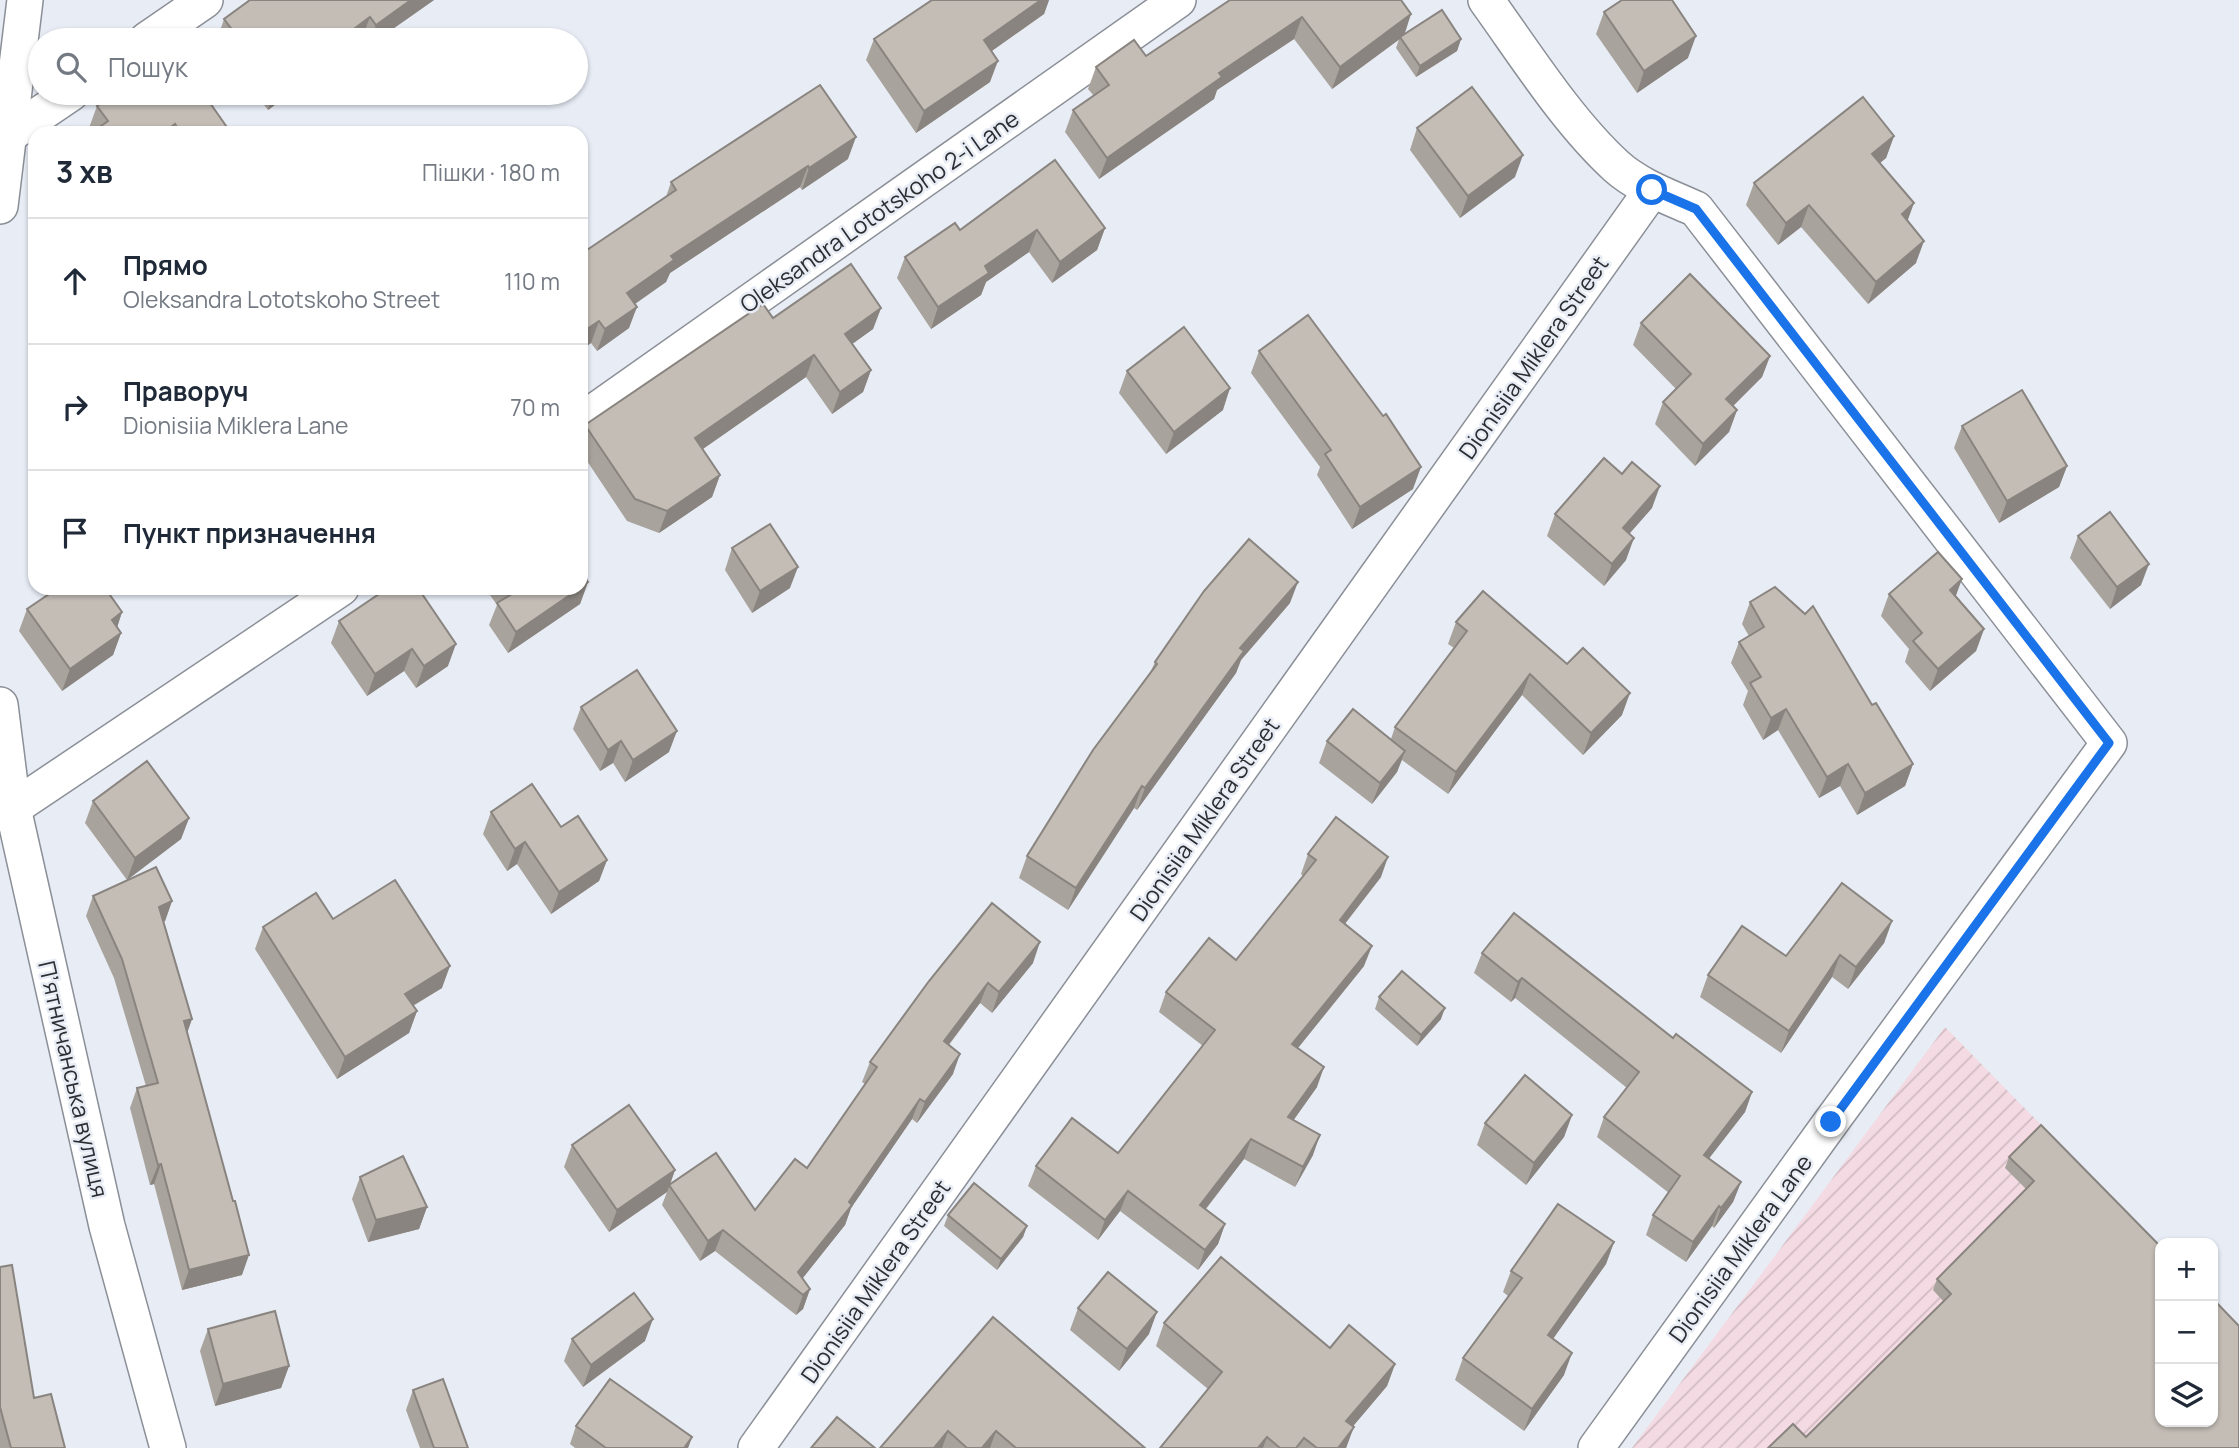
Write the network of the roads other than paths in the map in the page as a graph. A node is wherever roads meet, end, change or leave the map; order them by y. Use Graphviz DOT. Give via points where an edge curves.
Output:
graph roads {
  1 [pos="25,0"];
  2 [pos="205,0"];
  3 [pos="1178,0"];
  4 [pos="1486,0"];
  5 [pos="164,28"];
  6 [pos="53,105"];
  7 [pos="9,135"];
  8 [pos="1652,190"];
  9 [pos="0,206"];
  10 [pos="588,416"];
  11 [pos="331,595"];
  12 [pos="0,705"];
  13 [pos="13,808"];
  14 [pos="168,1448"];
  15 [pos="756,1448"];
  16 [pos="1596,1448"];
  1 -- 7 [label="street"];
  2 -- 5 [label="street"];
  3 -- 10 [label="street, Oleksandra Lototskoho 2-i Lane"];
  4 -- 8 [label="street" via="1576,123 1617,167"];
  6 -- 7 [label="street"];
  7 -- 9 [label="street"];
  8 -- 15 [label="street, Dionisiia Miklera Street"];
  8 -- 16 [label="street, Dionisiia Miklera Lane" via="1696,209 2109,743"];
  11 -- 13 [label="street"];
  12 -- 13 [label="street, Пʼятничанська вулиця"];
  13 -- 14 [label="street, Пʼятничанська вулиця" via="107,1226"];
}
